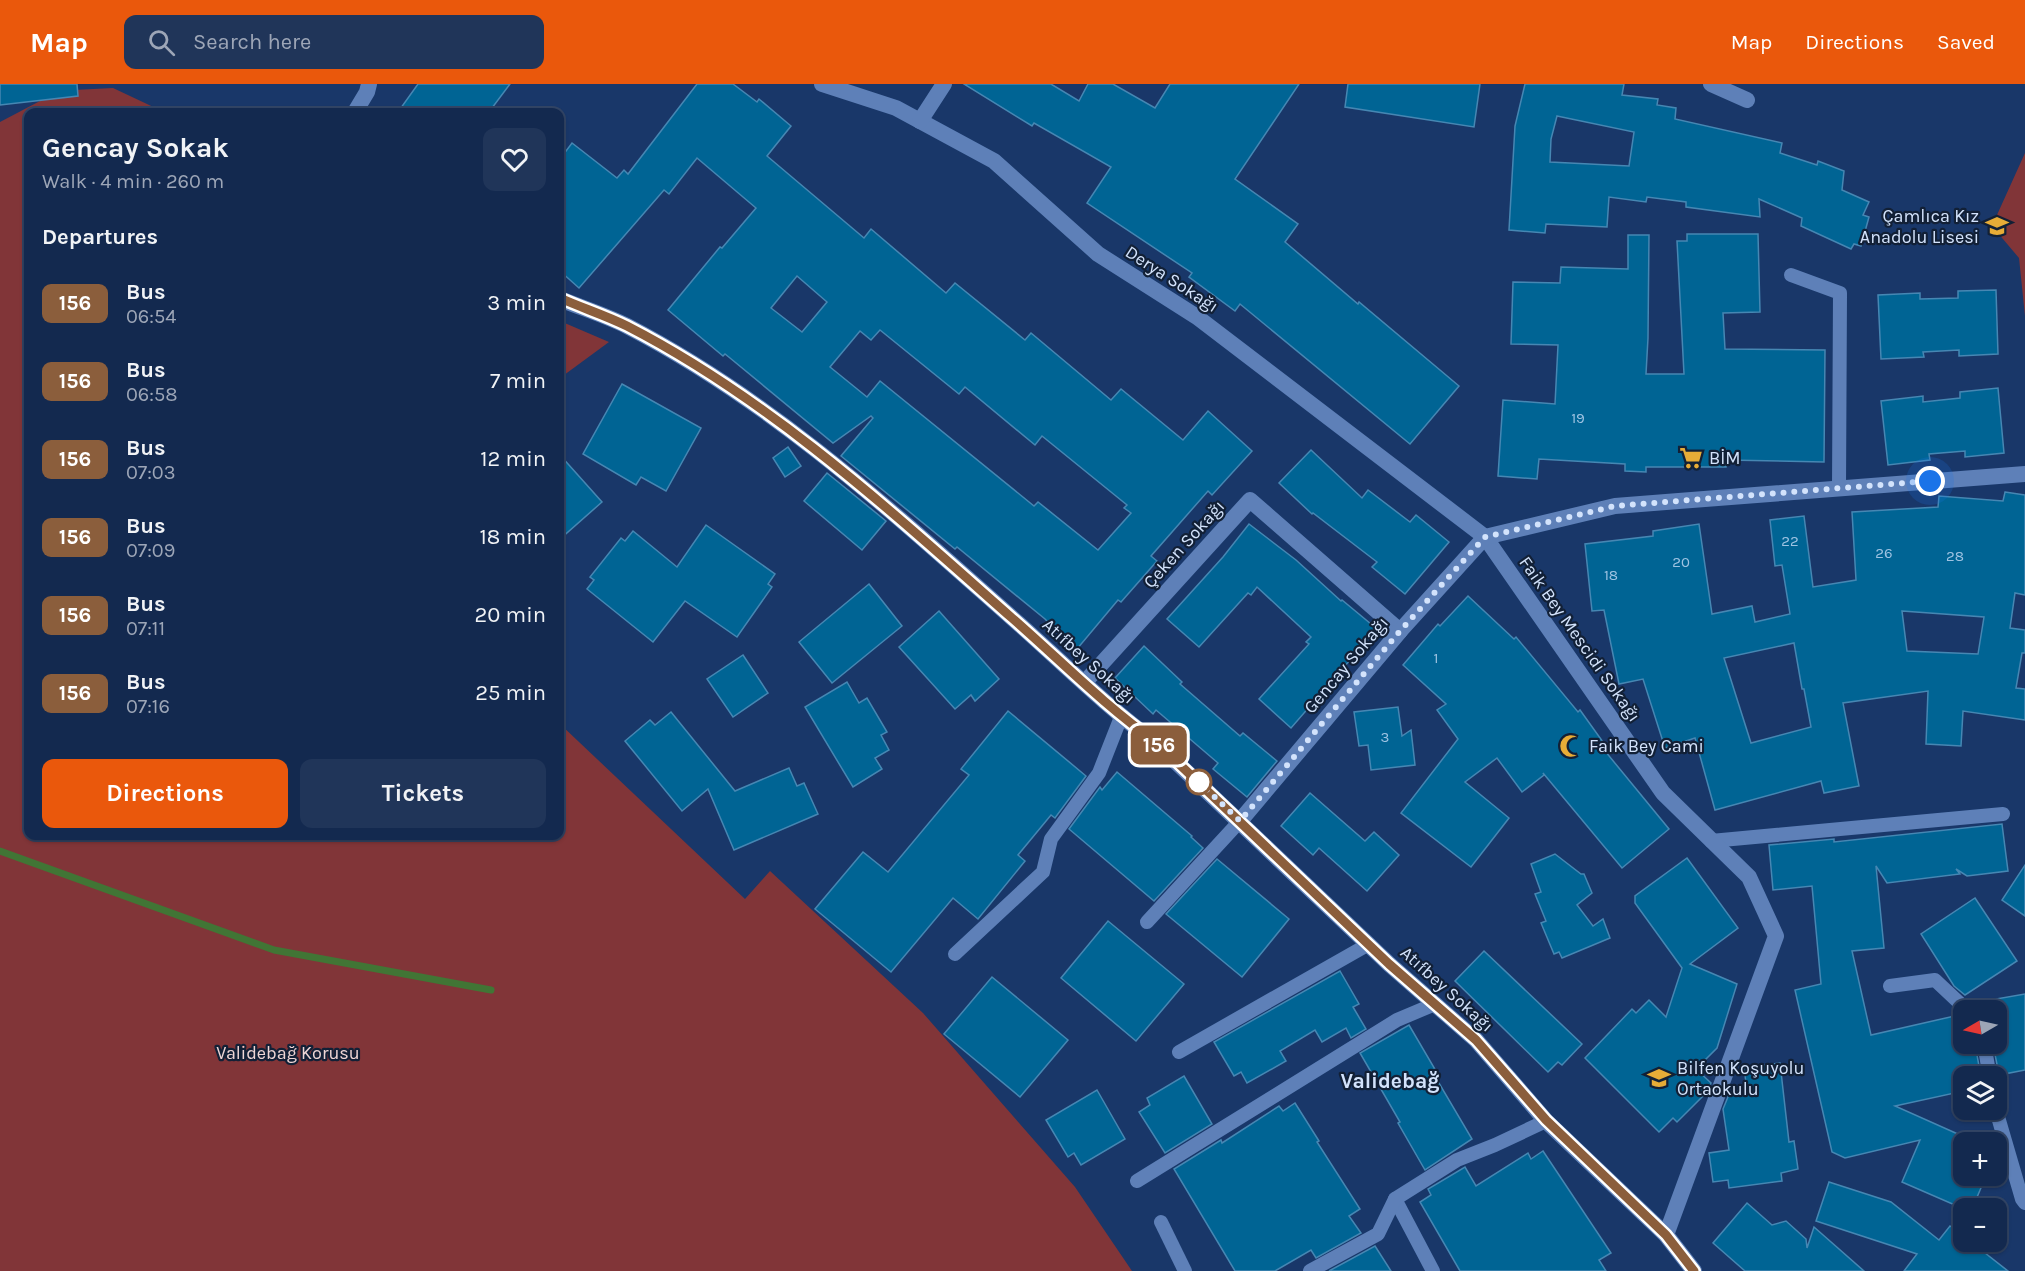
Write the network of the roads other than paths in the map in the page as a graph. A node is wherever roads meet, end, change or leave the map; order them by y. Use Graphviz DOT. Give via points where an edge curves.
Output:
graph roads {
  1 [pos="822,84"];
  2 [pos="944,84"];
  3 [pos="1711,84"];
  4 [pos="370,87"];
  5 [pos="1747,100"];
  6 [pos="357,108"];
  7 [pos="920,121"];
  8 [pos="1791,275"];
  9 [pos="564,300"];
  10 [pos="2025,474"];
  11 [pos="1839,488"];
  12 [pos="1485,537"];
  13 [pos="1400,631"];
  14 [pos="1084,682"];
  15 [pos="1121,717"];
  16 [pos="2003,814"];
  17 [pos="1240,821"];
  18 [pos="1712,841"];
  19 [pos="1146,922"];
  20 [pos="1370,944"];
  21 [pos="955,954"];
  22 [pos="1890,986"];
  23 [pos="1956,1000"];
  24 [pos="1435,1004"];
  25 [pos="1179,1052"];
  26 [pos="1546,1120"];
  27 [pos="1999,1120"];
  28 [pos="1137,1181"];
  29 [pos="1395,1199"];
  30 [pos="2025,1203"];
  31 [pos="1161,1222"];
  32 [pos="1666,1235"];
  33 [pos="1185,1271"];
  34 [pos="1310,1271"];
  35 [pos="1433,1271"];
  36 [pos="1694,1271"];
  1 -- 7 [label="street, Derya Sokağı" via="896,108"];
  2 -- 7 [label="street"];
  3 -- 5 [label="street"];
  4 -- 6 [label="street"];
  7 -- 12 [label="street, Derya Sokağı" via="994,161 1098,254 1197,317"];
  8 -- 11 [label="lane" via="1840,293"];
  9 -- 14 [label="street, Atıfbey Sokağı" via="625,325 764,411 857,482"];
  10 -- 11 [label="street"];
  11 -- 12 [label="street" via="1615,506"];
  12 -- 13 [label="street, Gencay Sokağı"];
  12 -- 18 [label="street, Faik Bey Mescidi Sokağı" via="1663,793"];
  13 -- 14 [label="street, Çeken Sokağı" via="1250,500"];
  13 -- 17 [label="street, Gencay Sokağı"];
  14 -- 15 [label="street, Atıfbey Sokağı"];
  15 -- 17 [label="street, Atıfbey Sokağı" via="1156,742"];
  15 -- 21 [label="lane" via="1099,773 1051,839 1043,872"];
  16 -- 18 [label="lane"];
  17 -- 19 [label="lane"];
  17 -- 20 [label="street, Atıfbey Sokağı"];
  18 -- 32 [label="street, Faik Bey Mescidi Sokağı" via="1749,877 1776,936"];
  20 -- 24 [label="street, Atıfbey Sokağı"];
  20 -- 25 [label="lane"];
  22 -- 23 [label="lane" via="1935,980"];
  24 -- 26 [label="street, Atıfbey Sokağı" via="1476,1040"];
  24 -- 28 [label="lane" via="1397,1020"];
  26 -- 29 [label="lane" via="1457,1160"];
  26 -- 32 [label="street, Atıfbey Sokağı"];
  27 -- 30 [label="lane"];
  29 -- 34 [label="lane" via="1378,1233"];
  29 -- 35 [label="lane"];
  31 -- 33 [label="lane"];
  32 -- 36 [label="street, Atıfbey Sokağı"];
}
